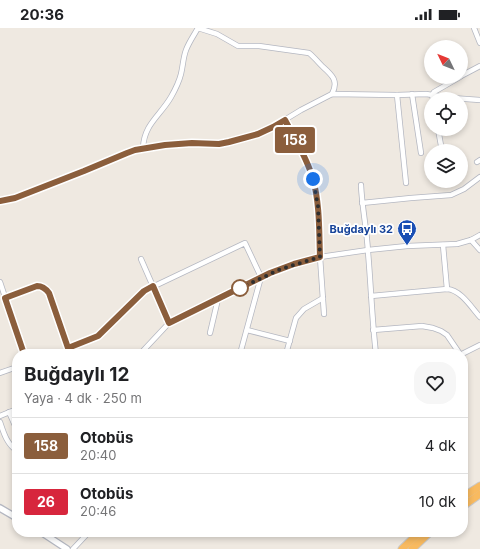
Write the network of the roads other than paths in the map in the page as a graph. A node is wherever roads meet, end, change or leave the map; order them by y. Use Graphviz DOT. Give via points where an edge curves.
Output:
graph roads {
  1 [pos="474,28"];
  2 [pos="480,43"];
  3 [pos="480,66"];
  4 [pos="468,73"];
  5 [pos="448,84"];
  6 [pos="436,92"];
  7 [pos="332,94"];
  8 [pos="412,94"];
  9 [pos="424,94"];
  10 [pos="397,95"];
  11 [pos="468,99"];
  12 [pos="480,100"];
  13 [pos="285,120"];
  14 [pos="143,148"];
  15 [pos="421,153"];
  16 [pos="480,177"];
  17 [pos="406,183"];
  18 [pos="360,185"];
  19 [pos="0,201"];
  20 [pos="362,203"];
  21 [pos="480,235"];
  22 [pos="471,240"];
  23 [pos="443,245"];
  24 [pos="368,250"];
  25 [pos="480,250"];
  26 [pos="320,257"];
  27 [pos="141,259"];
  28 [pos="261,277"];
  29 [pos="0,282"];
  30 [pos="153,286"];
  31 [pos="447,289"];
  32 [pos="371,296"];
  33 [pos="5,298"];
  34 [pos="323,298"];
  35 [pos="218,299"];
  36 [pos="324,314"];
  37 [pos="480,317"];
  38 [pos="169,323"];
  39 [pos="247,330"];
  40 [pos="373,330"];
  41 [pos="210,333"];
  42 [pos="290,341"];
  43 [pos="480,345"];
  44 [pos="68,348"];
  45 [pos="22,349"];
  46 [pos="145,349"];
  47 [pos="241,349"];
  48 [pos="288,349"];
  49 [pos="375,349"];
  50 [pos="457,349"];
  51 [pos="468,351"];
  52 [pos="12,369"];
  53 [pos="0,373"];
  54 [pos="12,411"];
  55 [pos="9,412"];
  56 [pos="0,416"];
  57 [pos="12,419"];
  58 [pos="0,422"];
  59 [pos="12,447"];
  60 [pos="480,486"];
  61 [pos="468,494"];
  62 [pos="480,494"];
  63 [pos="468,502"];
  64 [pos="0,508"];
  65 [pos="12,515"];
  66 [pos="49,537"];
  67 [pos="85,537"];
  68 [pos="415,537"];
  69 [pos="425,537"];
  70 [pos="67,549"];
  71 [pos="74,549"];
  72 [pos="402,549"];
  73 [pos="412,549"];
  1 -- 2 [label="street"];
  3 -- 4 [label="street"];
  5 -- 6 [label="street"];
  7 -- 10 [label="street"];
  7 -- 13 [label="street"];
  7 -- 14 [label="street" via="335,86 333,77 309,54 259,46 238,46 217,34 198,28 186,49 179,82 168,102 148,127"];
  8 -- 9 [label="street"];
  8 -- 10 [label="street"];
  8 -- 15 [label="street"];
  10 -- 17 [label="street"];
  11 -- 12 [label="street"];
  13 -- 14 [label="street" via="258,134 219,144 178,144"];
  13 -- 26 [label="street" via="307,162 314,183 318,206"];
  14 -- 19 [label="street" via="15,198"];
  16 -- 20 [label="street" via="451,195"];
  18 -- 20 [label="street"];
  20 -- 24 [label="street"];
  21 -- 22 [label="street"];
  22 -- 23 [label="street"];
  22 -- 25 [label="street"];
  23 -- 24 [label="street"];
  23 -- 31 [label="street"];
  24 -- 26 [label="street"];
  24 -- 32 [label="street"];
  26 -- 28 [label="street"];
  26 -- 34 [label="street"];
  27 -- 30 [label="street"];
  28 -- 30 [label="street" via="245,243"];
  28 -- 35 [label="street"];
  28 -- 39 [label="street"];
  29 -- 33 [label="street"];
  30 -- 38 [label="street"];
  30 -- 44 [label="street" via="144,291 98,336"];
  31 -- 32 [label="street"];
  31 -- 37 [label="street" via="458,292"];
  32 -- 40 [label="street"];
  33 -- 44 [label="street" via="37,286 46,289"];
  33 -- 45 [label="street"];
  34 -- 36 [label="street"];
  34 -- 42 [label="street" via="298,315"];
  35 -- 38 [label="street"];
  35 -- 41 [label="street"];
  38 -- 46 [label="street"];
  39 -- 42 [label="street"];
  39 -- 47 [label="street"];
  40 -- 49 [label="street"];
  40 -- 50 [label="street" via="422,326 433,328 447,335"];
  42 -- 48 [label="street"];
  43 -- 51 [label="street"];
  52 -- 53 [label="street"];
  54 -- 55 [label="street"];
  55 -- 56 [label="street"];
  55 -- 57 [label="street"];
  58 -- 59 [label="street"];
  60 -- 61 [label="highway"];
  62 -- 63 [label="highway"];
  64 -- 65 [label="street"];
  66 -- 70 [label="street"];
  67 -- 71 [label="street"];
  68 -- 72 [label="highway"];
  69 -- 73 [label="highway"];
}
